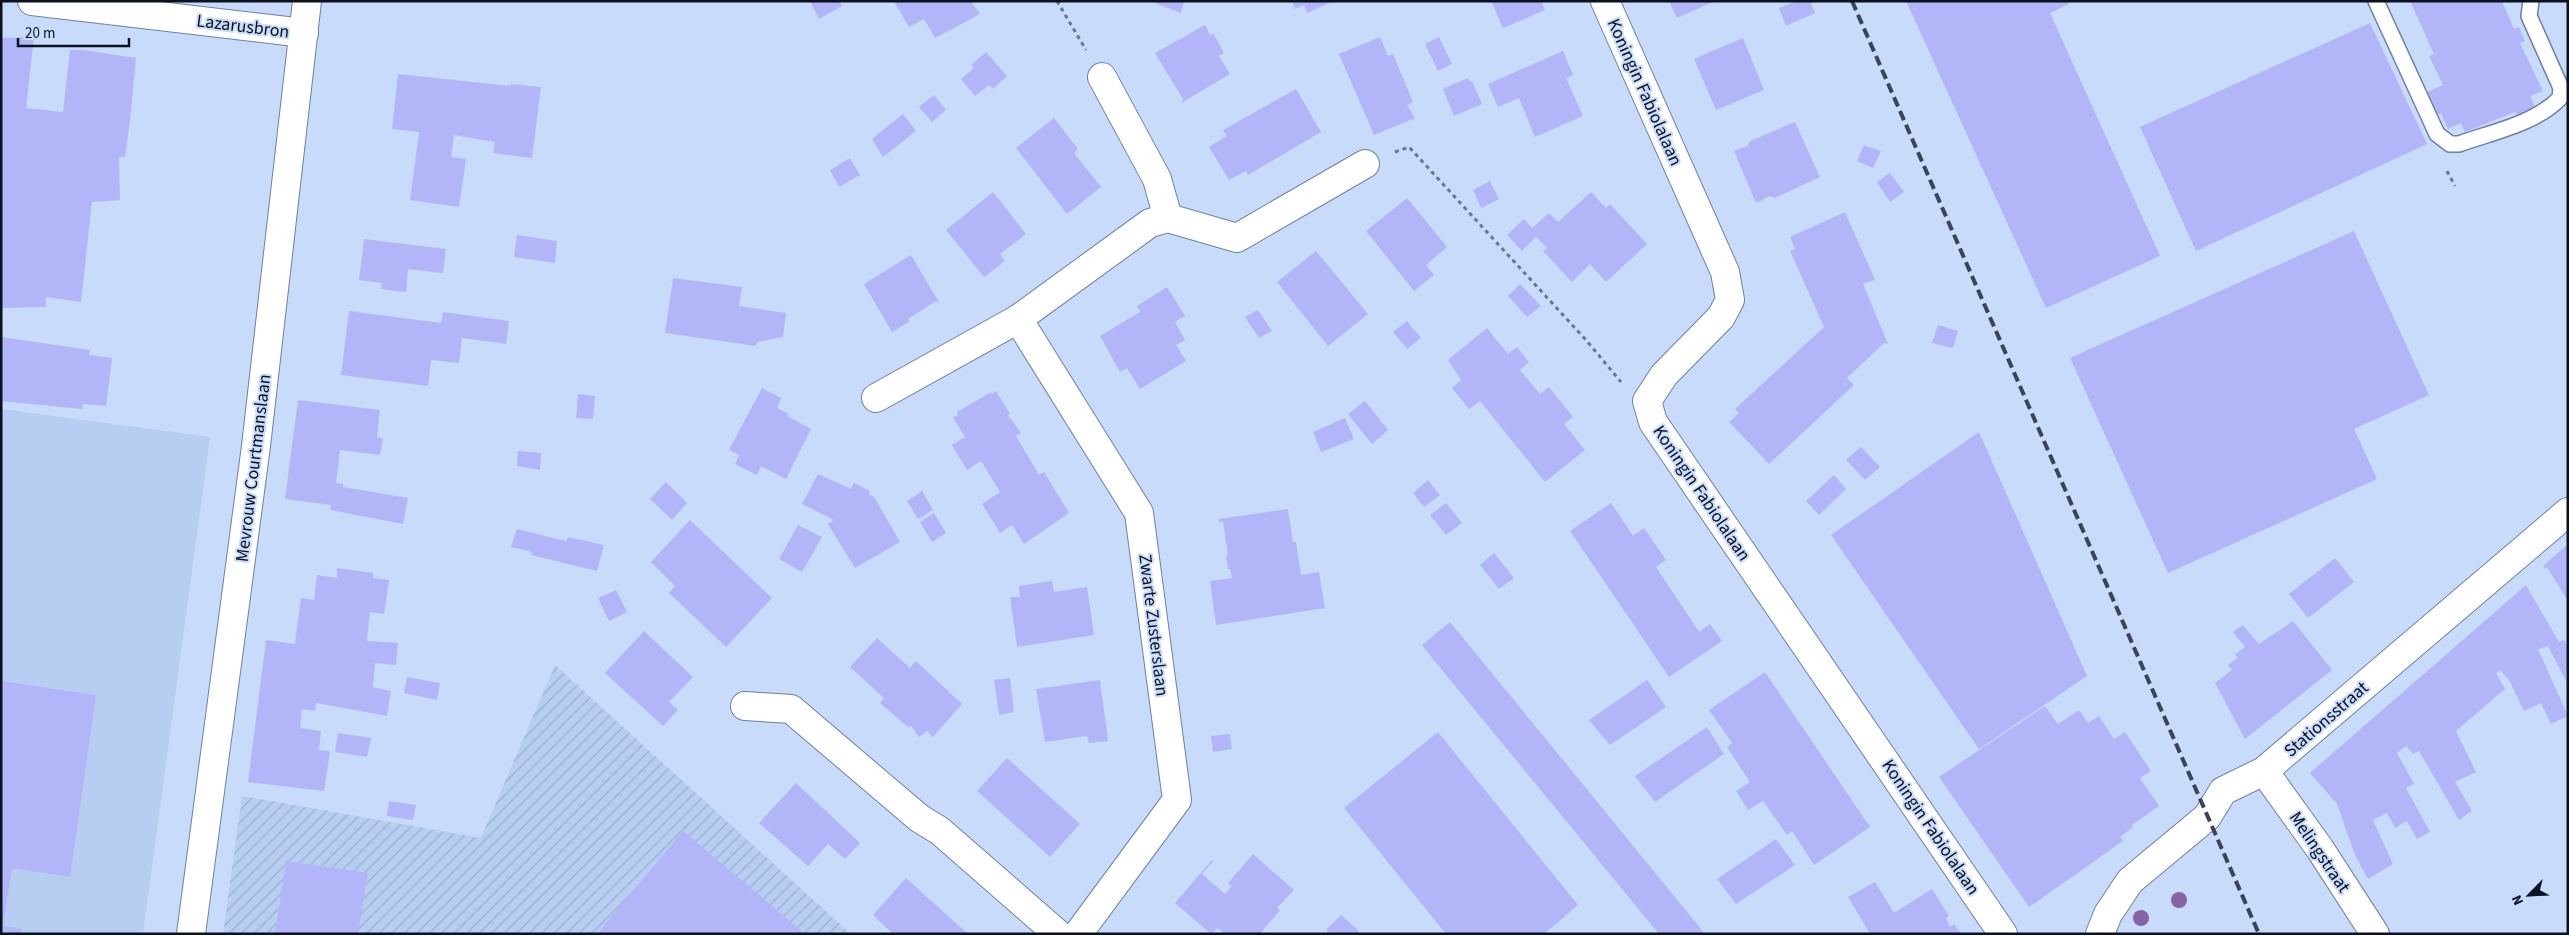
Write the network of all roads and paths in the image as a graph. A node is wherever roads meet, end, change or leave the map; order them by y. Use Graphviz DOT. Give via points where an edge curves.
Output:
graph roads {
  1 [pos="32,1"];
  2 [pos="307,1"];
  3 [pos="1057,1"];
  4 [pos="1605,1"];
  5 [pos="2376,1"];
  6 [pos="2531,1"];
  7 [pos="304,33"];
  8 [pos="1102,77"];
  9 [pos="1365,164"];
  10 [pos="1168,218"];
  11 [pos="1018,319"];
  12 [pos="876,398"];
  13 [pos="1653,422"];
  14 [pos="2568,512"];
  15 [pos="745,706"];
  16 [pos="2264,771"];
  17 [pos="191,934"];
  18 [pos="1058,934"];
  19 [pos="1078,934"];
  20 [pos="2003,934"];
  21 [pos="2100,934"];
  22 [pos="2374,934"];
  1 -- 7 [label="street, Lazarusbron"];
  2 -- 7 [label="street, Mevrouw Courtmanslaan"];
  3 -- 8 [label="path"];
  4 -- 13 [label="street, Koningin Fabiolalaan" via="1725,272 1730,300 1721,317 1664,375 1647,401"];
  5 -- 6 [label="lane" via="2437,134 2450,144 2459,144 2521,122 2560,98 2561,88 2529,16"];
  7 -- 17 [label="street, Mevrouw Courtmanslaan" via="256,446"];
  8 -- 10 [label="street" via="1157,178"];
  9 -- 10 [label="street" via="1237,238"];
  9 -- 13 [label="path" via="1408,147 1586,340"];
  10 -- 11 [label="street" via="1150,223"];
  11 -- 12 [label="street"];
  11 -- 19 [label="street, Zwarte Zusterslaan" via="1139,513 1177,800"];
  13 -- 20 [label="street, Koningin Fabiolalaan"];
  14 -- 16 [label="street, Stationsstraat"];
  15 -- 18 [label="street" via="791,709 919,818 940,831"];
  16 -- 21 [label="street, Stationsstraat" via="2223,791 2207,817 2130,881 2108,914"];
  16 -- 22 [label="street, Melingstraat" via="2320,849"];
}
